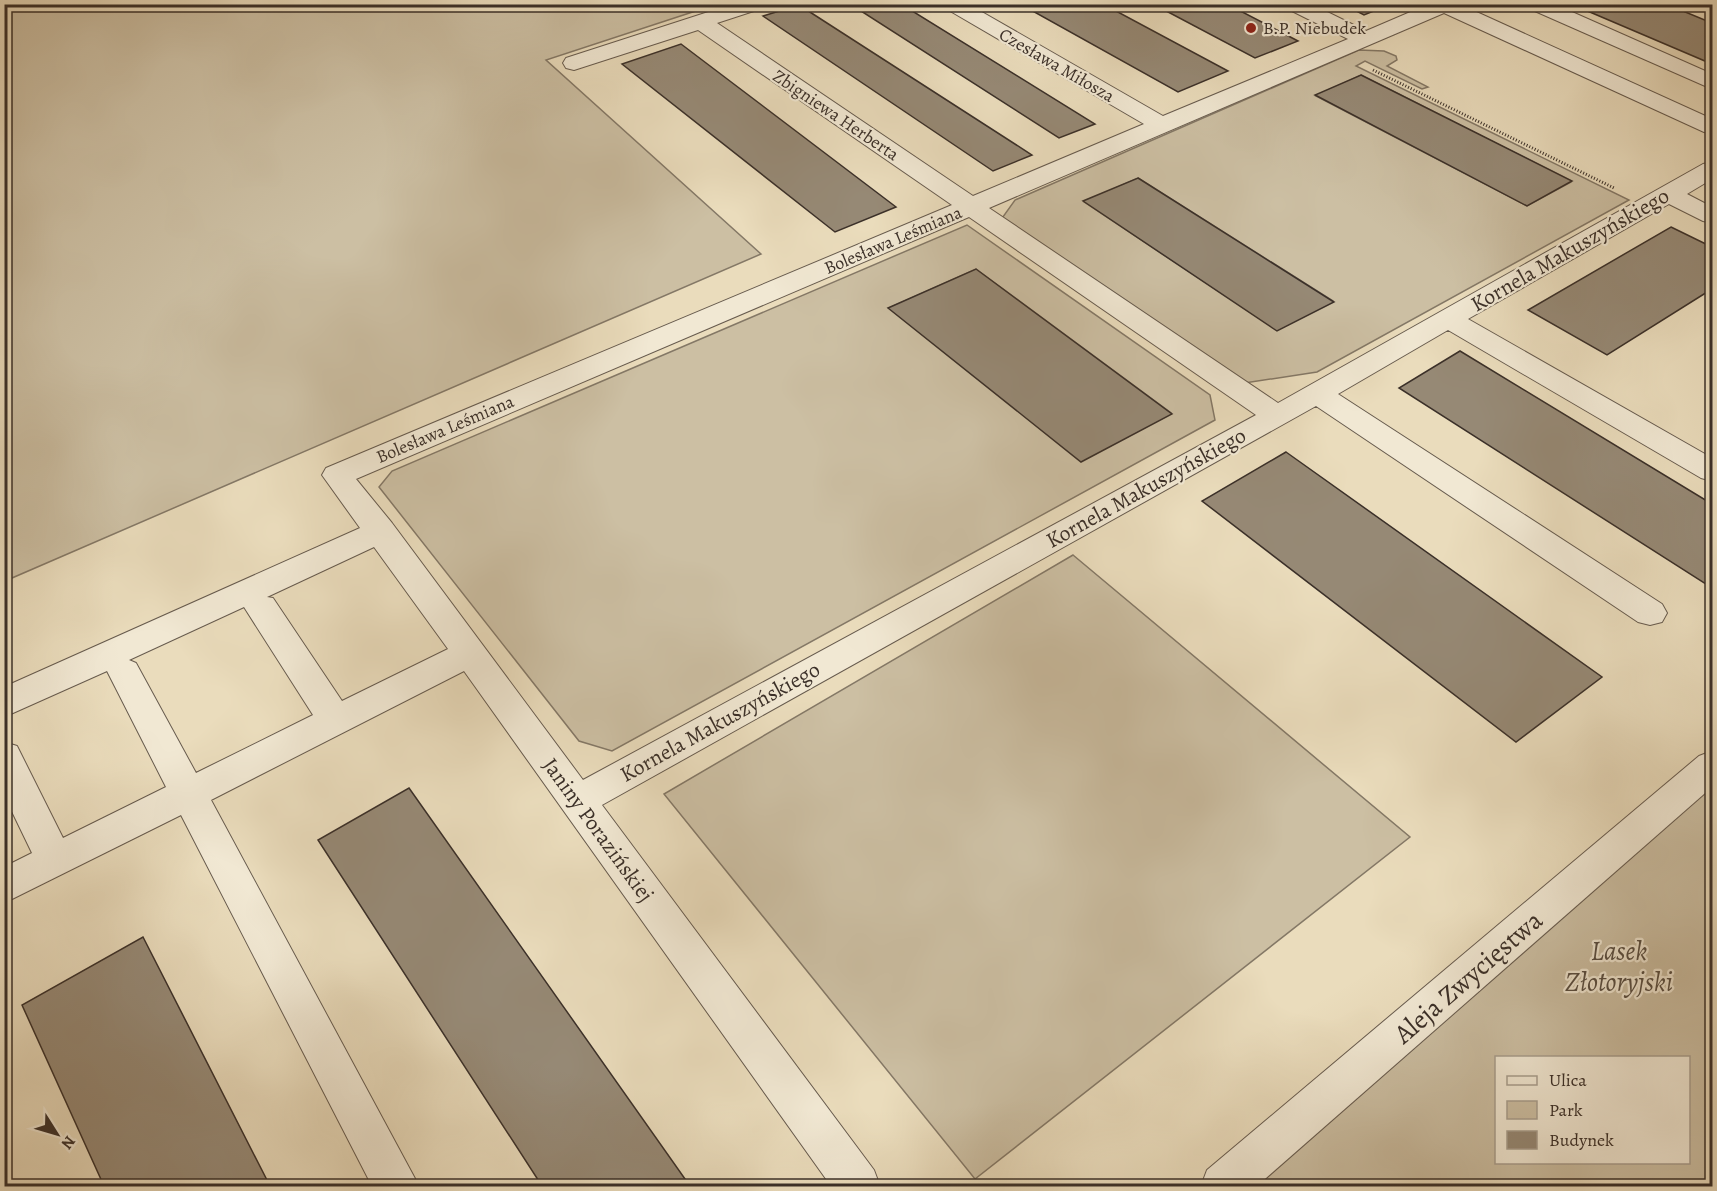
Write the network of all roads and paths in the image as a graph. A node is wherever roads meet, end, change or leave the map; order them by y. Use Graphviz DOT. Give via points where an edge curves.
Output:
graph roads {
  1 [pos="756,4"];
  2 [pos="952,4"];
  3 [pos="1293,4"];
  4 [pos="1535,4"];
  5 [pos="1447,5"];
  6 [pos="701,22"];
  7 [pos="1366,39"];
  8 [pos="574,63"];
  9 [pos="1365,66"];
  10 [pos="1713,82"];
  11 [pos="1162,125"];
  12 [pos="1713,127"];
  13 [pos="1713,169"];
  14 [pos="1659,200"];
  15 [pos="970,207"];
  16 [pos="1713,216"];
  17 [pos="1448,319"];
  18 [pos="1317,393"];
  19 [pos="1277,416"];
  20 [pos="1713,471"];
  21 [pos="337,475"];
  22 [pos="381,531"];
  23 [pos="261,607"];
  24 [pos="1650,613"];
  25 [pos="470,653"];
  26 [pos="124,672"];
  27 [pos="4,703"];
  28 [pos="335,720"];
  29 [pos="4,756"];
  30 [pos="1713,766"];
  31 [pos="190,794"];
  32 [pos="577,801"];
  33 [pos="55,861"];
  34 [pos="4,886"];
  35 [pos="396,1186"];
  36 [pos="858,1186"];
  37 [pos="1222,1186"];
  1 -- 6 [label="street"];
  2 -- 11 [label="street, Czesława Miłosza"];
  3 -- 7 [label="street"];
  4 -- 10 [label="street"];
  5 -- 7 [label="street, Bolesława Leśmiana"];
  5 -- 12 [label="street"];
  6 -- 8 [label="street"];
  6 -- 15 [label="street, Zbigniewa Herberta"];
  7 -- 11 [label="street, Bolesława Leśmiana"];
  9 -- 14 [label="path"];
  11 -- 15 [label="street, Bolesława Leśmiana"];
  13 -- 14 [label="street, Kornela Makuszyńskiego"];
  14 -- 16 [label="street"];
  14 -- 17 [label="street, Kornela Makuszyńskiego"];
  15 -- 19 [label="street, Zbigniewa Herberta"];
  15 -- 21 [label="street, Bolesława Leśmiana"];
  17 -- 18 [label="street, Kornela Makuszyńskiego"];
  17 -- 20 [label="street"];
  18 -- 19 [label="street, Kornela Makuszyńskiego"];
  18 -- 24 [label="street"];
  19 -- 32 [label="street, Kornela Makuszyńskiego"];
  21 -- 22 [label="street, Janiny Porazińskiej"];
  22 -- 25 [label="street, Janiny Porazińskiej"];
  22 -- 27 [label="street"];
  23 -- 28 [label="street"];
  25 -- 28 [label="street"];
  25 -- 32 [label="street, Janiny Porazińskiej"];
  26 -- 31 [label="street"];
  28 -- 31 [label="street"];
  29 -- 33 [label="street"];
  30 -- 37 [label="street, Aleja Zwycięstwa"];
  31 -- 33 [label="street"];
  31 -- 35 [label="street"];
  32 -- 36 [label="street, Janiny Porazińskiej"];
  33 -- 34 [label="street"];
}
